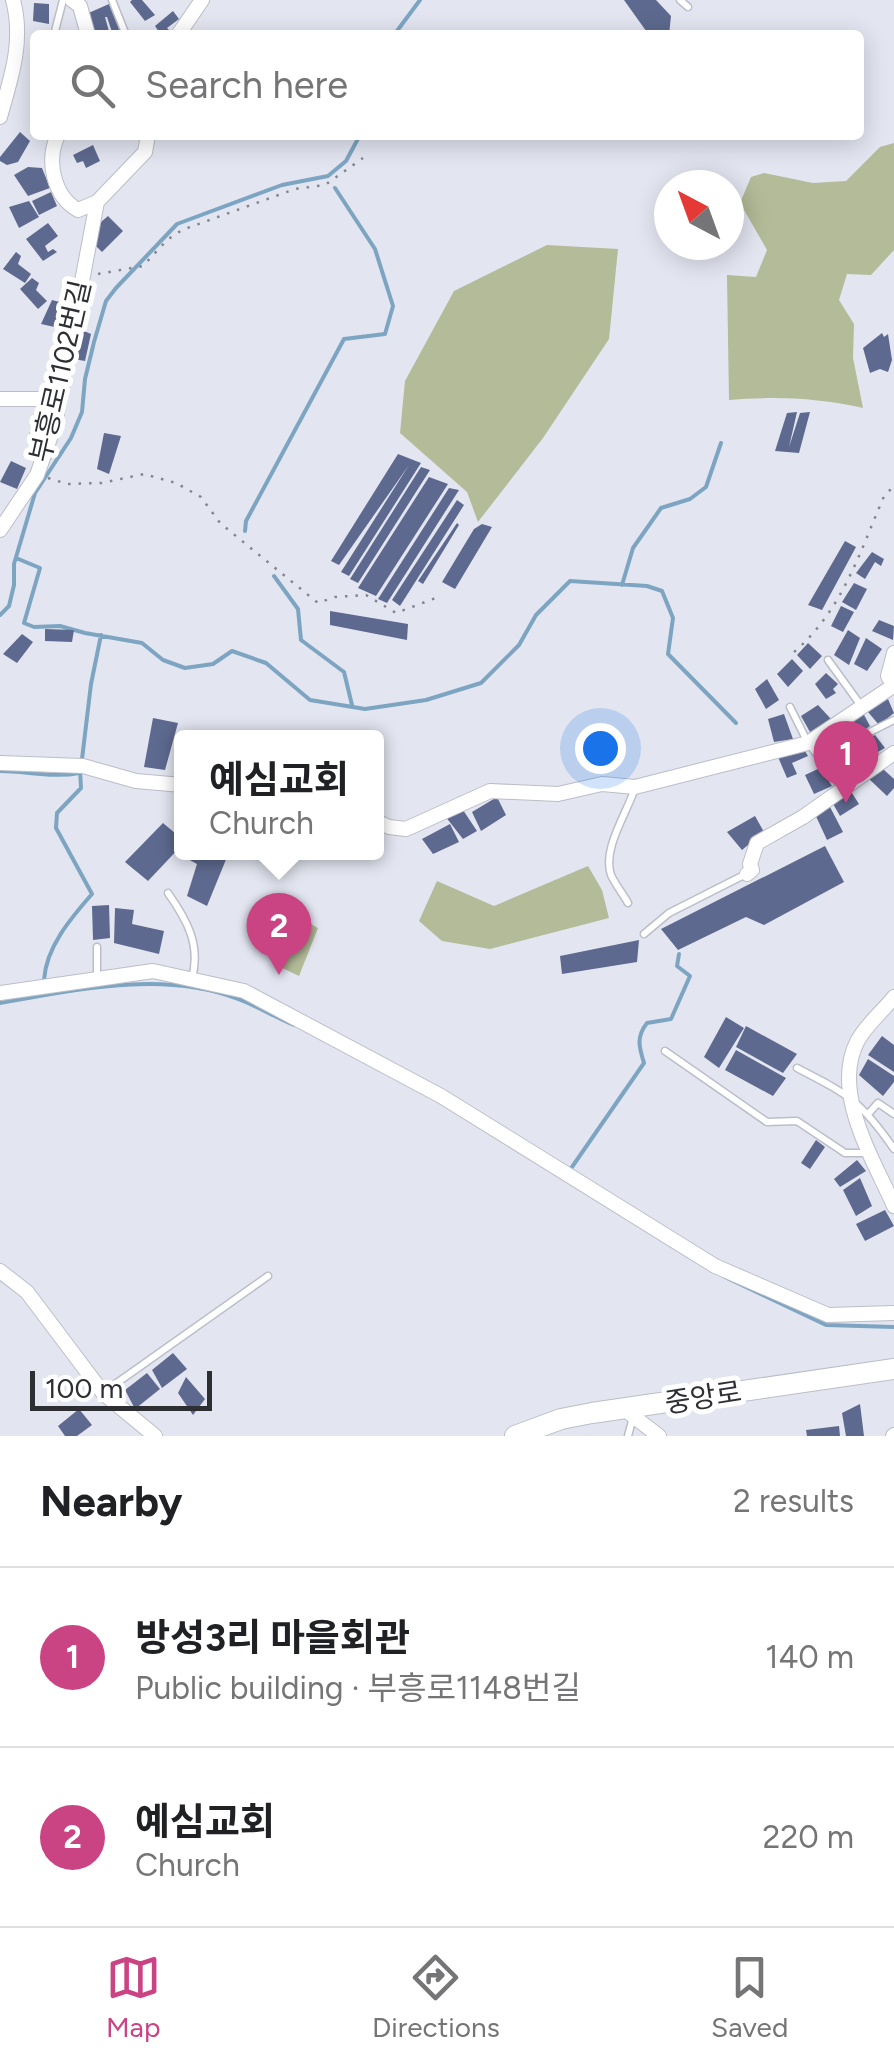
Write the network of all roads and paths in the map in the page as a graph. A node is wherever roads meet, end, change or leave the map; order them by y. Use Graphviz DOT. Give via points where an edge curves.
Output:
graph roads {
  1 [pos="14,0"];
  2 [pos="63,0"];
  3 [pos="72,0"];
  4 [pos="112,0"];
  5 [pos="202,0"];
  6 [pos="680,0"];
  7 [pos="688,7"];
  8 [pos="55,30"];
  9 [pos="87,30"];
  10 [pos="124,30"];
  11 [pos="181,30"];
  12 [pos="0,116"];
  13 [pos="56,140"];
  14 [pos="147,140"];
  15 [pos="363,158"];
  16 [pos="97,202"];
  17 [pos="82,277"];
  18 [pos="0,399"];
  19 [pos="60,399"];
  20 [pos="55,480"];
  21 [pos="894,487"];
  22 [pos="0,530"];
  23 [pos="441,596"];
  24 [pos="794,652"];
  25 [pos="894,652"];
  26 [pos="828,660"];
  27 [pos="894,686"];
  28 [pos="790,707"];
  29 [pos="862,708"];
  30 [pos="894,720"];
  31 [pos="850,742"];
  32 [pos="808,743"];
  33 [pos="894,754"];
  34 [pos="0,762"];
  35 [pos="174,784"];
  36 [pos="635,787"];
  37 [pos="842,788"];
  38 [pos="384,823"];
  39 [pos="751,874"];
  40 [pos="168,893"];
  41 [pos="628,903"];
  42 [pos="644,934"];
  43 [pos="97,947"];
  44 [pos="97,979"];
  45 [pos="192,979"];
  46 [pos="0,993"];
  47 [pos="892,1003"];
  48 [pos="665,1052"];
  49 [pos="796,1068"];
  50 [pos="852,1097"];
  51 [pos="869,1113"];
  52 [pos="894,1114"];
  53 [pos="894,1149"];
  54 [pos="872,1153"];
  55 [pos="894,1206"];
  56 [pos="0,1272"];
  57 [pos="268,1276"];
  58 [pos="894,1314"];
  59 [pos="894,1369"];
  60 [pos="102,1393"];
  61 [pos="629,1413"];
  62 [pos="155,1436"];
  63 [pos="515,1436"];
  64 [pos="628,1436"];
  65 [pos="659,1436"];
  1 -- 12 [label="street" via="15,62"];
  2 -- 8 [label="lane"];
  3 -- 9 [label="street"];
  4 -- 10 [label="lane"];
  5 -- 11 [label="street"];
  6 -- 7 [label="lane"];
  13 -- 16 [label="street" via="51,168 65,202 78,210"];
  14 -- 16 [label="street" via="145,152"];
  15 -- 17 [label="path" via="325,185 295,189 182,230 143,266"];
  16 -- 17 [label="street, 부흥로1102번길"];
  17 -- 19 [label="street, 부흥로1102번길"];
  18 -- 19 [label="street"];
  19 -- 22 [label="street, 부흥로1102번길" via="38,475"];
  20 -- 23 [label="path" via="102,483 144,474 176,483 201,497 220,523 318,604 366,595 396,613"];
  21 -- 24 [label="path" via="824,622"];
  25 -- 27 [label="street" via="888,676"];
  26 -- 29 [label="lane"];
  27 -- 29 [label="street"];
  28 -- 32 [label="lane"];
  29 -- 32 [label="street"];
  30 -- 31 [label="lane"];
  32 -- 36 [label="street"];
  32 -- 37 [label="lane"];
  33 -- 37 [label="street"];
  34 -- 35 [label="street" via="84,766"];
  36 -- 38 [label="street" via="490,791 406,829"];
  36 -- 41 [label="lane" via="609,862"];
  37 -- 39 [label="street" via="757,843"];
  39 -- 42 [label="lane" via="670,913"];
  40 -- 45 [label="lane" via="198,956"];
  43 -- 44 [label="lane"];
  44 -- 45 [label="street" via="154,971"];
  44 -- 46 [label="street"];
  45 -- 58 [label="street" via="244,991 441,1096 714,1266 828,1315"];
  47 -- 50 [label="street" via="856,1045"];
  48 -- 54 [label="lane" via="766,1122 797,1121 844,1153"];
  49 -- 50 [label="lane"];
  50 -- 51 [label="lane"];
  50 -- 54 [label="street"];
  51 -- 52 [label="lane" via="878,1103"];
  51 -- 53 [label="lane"];
  54 -- 55 [label="street"];
  56 -- 60 [label="street" via="27,1292"];
  57 -- 60 [label="lane"];
  59 -- 61 [label="main road, 중앙로"];
  60 -- 62 [label="street"];
  61 -- 63 [label="main road, 중앙로" via="561,1419"];
  61 -- 64 [label="lane"];
  61 -- 65 [label="street"];
}
